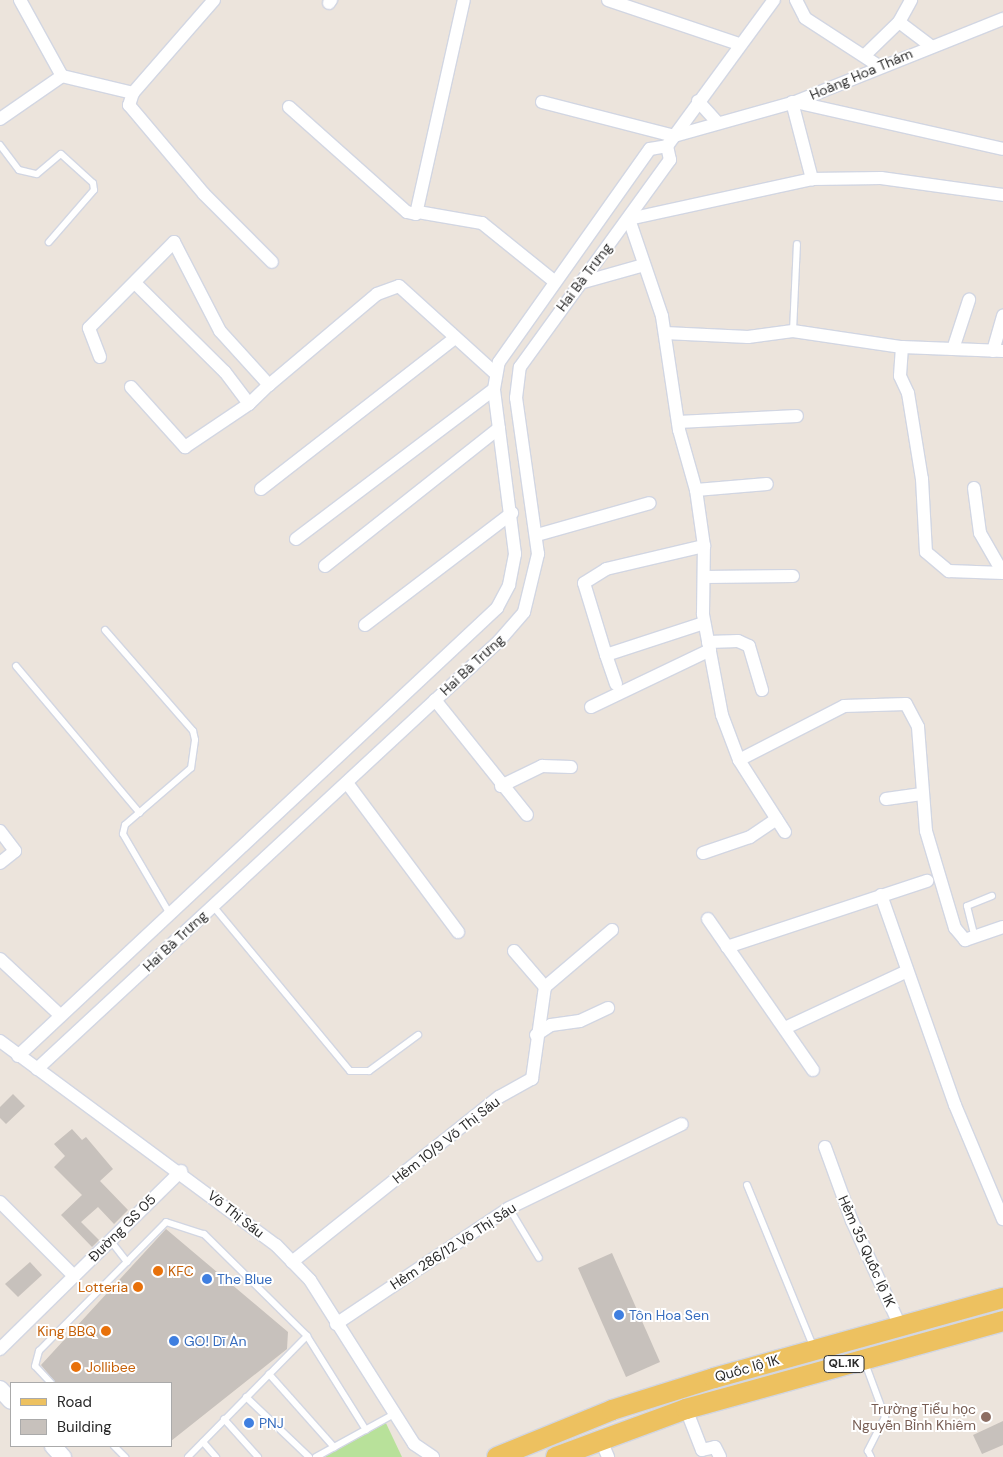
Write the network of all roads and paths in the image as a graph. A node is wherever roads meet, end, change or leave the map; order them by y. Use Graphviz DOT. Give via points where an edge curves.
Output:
graph roads {
  1 [pos="20,0"];
  2 [pos="214,0"];
  3 [pos="464,0"];
  4 [pos="608,0"];
  5 [pos="774,0"];
  6 [pos="796,0"];
  7 [pos="911,0"];
  8 [pos="1003,19"];
  9 [pos="899,22"];
  10 [pos="739,44"];
  11 [pos="930,46"];
  12 [pos="865,55"];
  13 [pos="879,66"];
  14 [pos="62,76"];
  15 [pos="133,93"];
  16 [pos="698,101"];
  17 [pos="542,102"];
  18 [pos="794,102"];
  19 [pos="289,107"];
  20 [pos="0,119"];
  21 [pos="717,122"];
  22 [pos="671,141"];
  23 [pos="0,146"];
  24 [pos="1003,149"];
  25 [pos="812,179"];
  26 [pos="1003,195"];
  27 [pos="418,212"];
  28 [pos="629,219"];
  29 [pos="49,242"];
  30 [pos="796,244"];
  31 [pos="272,262"];
  32 [pos="644,265"];
  33 [pos="555,282"];
  34 [pos="580,283"];
  35 [pos="136,284"];
  36 [pos="969,300"];
  37 [pos="1003,315"];
  38 [pos="793,331"];
  39 [pos="665,333"];
  40 [pos="454,339"];
  41 [pos="902,347"];
  42 [pos="953,350"];
  43 [pos="998,351"];
  44 [pos="100,357"];
  45 [pos="496,374"];
  46 [pos="268,385"];
  47 [pos="131,387"];
  48 [pos="494,389"];
  49 [pos="248,404"];
  50 [pos="797,416"];
  51 [pos="678,422"];
  52 [pos="499,428"];
  53 [pos="767,484"];
  54 [pos="974,488"];
  55 [pos="261,489"];
  56 [pos="696,490"];
  57 [pos="650,502"];
  58 [pos="512,513"];
  59 [pos="537,535"];
  60 [pos="296,539"];
  61 [pos="704,546"];
  62 [pos="325,566"];
  63 [pos="793,576"];
  64 [pos="704,578"];
  65 [pos="704,623"];
  66 [pos="365,625"];
  67 [pos="106,630"];
  68 [pos="709,646"];
  69 [pos="606,655"];
  70 [pos="16,666"];
  71 [pos="616,684"];
  72 [pos="762,690"];
  73 [pos="435,700"];
  74 [pos="591,707"];
  75 [pos="739,760"];
  76 [pos="571,767"];
  77 [pos="347,783"];
  78 [pos="501,786"];
  79 [pos="920,794"];
  80 [pos="886,799"];
  81 [pos="140,812"];
  82 [pos="527,815"];
  83 [pos="777,819"];
  84 [pos="0,831"];
  85 [pos="785,832"];
  86 [pos="703,853"];
  87 [pos="0,863"];
  88 [pos="927,881"];
  89 [pos="881,895"];
  90 [pos="992,896"];
  91 [pos="213,906"];
  92 [pos="170,914"];
  93 [pos="708,919"];
  94 [pos="1003,927"];
  95 [pos="612,930"];
  96 [pos="458,932"];
  97 [pos="976,939"];
  98 [pos="727,947"];
  99 [pos="514,951"];
  100 [pos="0,959"];
  101 [pos="907,971"];
  102 [pos="545,987"];
  103 [pos="608,1008"];
  104 [pos="61,1016"];
  105 [pos="785,1028"];
  106 [pos="418,1035"];
  107 [pos="536,1035"];
  108 [pos="0,1041"];
  109 [pos="18,1056"];
  110 [pos="37,1069"];
  111 [pos="813,1070"];
  112 [pos="682,1124"];
  113 [pos="825,1147"];
  114 [pos="181,1171"];
  115 [pos="747,1185"];
  116 [pos="0,1202"];
  117 [pos="509,1208"];
  118 [pos="1003,1219"];
  119 [pos="110,1240"];
  120 [pos="539,1258"];
  121 [pos="126,1262"];
  122 [pos="292,1262"];
  123 [pos="74,1276"];
  124 [pos="1003,1298"];
  125 [pos="1003,1322"];
  126 [pos="336,1324"];
  127 [pos="900,1326"];
  128 [pos="308,1336"];
  129 [pos="0,1349"];
  130 [pos="815,1349"];
  131 [pos="863,1359"];
  132 [pos="269,1374"];
  133 [pos="50,1382"];
  134 [pos="0,1389"];
  135 [pos="246,1397"];
  136 [pos="10,1400"];
  137 [pos="686,1410"];
  138 [pos="397,1413"];
  139 [pos="224,1420"];
  140 [pos="366,1430"];
  141 [pos="600,1438"];
  142 [pos="203,1442"];
  143 [pos="54,1447"];
  144 [pos="115,1447"];
  145 [pos="334,1447"];
  146 [pos="415,1450"];
  147 [pos="702,1454"];
  148 [pos="63,1457"];
  149 [pos="125,1457"];
  150 [pos="188,1457"];
  151 [pos="216,1457"];
  152 [pos="258,1457"];
  153 [pos="309,1457"];
  154 [pos="316,1457"];
  155 [pos="433,1457"];
  156 [pos="497,1457"];
  157 [pos="556,1457"];
  158 [pos="608,1457"];
  159 [pos="720,1457"];
  160 [pos="871,1457"];
  1 -- 14 [label="street"];
  2 -- 15 [label="street"];
  3 -- 27 [label="street" via="425,164"];
  4 -- 10 [label="street"];
  5 -- 10 [label="street, Hai Bà Trưng"];
  6 -- 12 [label="street" via="805,18"];
  7 -- 9 [label="street"];
  8 -- 11 [label="street, Hoàng Hoa Thám"];
  9 -- 11 [label="street"];
  9 -- 12 [label="street"];
  10 -- 16 [label="street, Hai Bà Trưng"];
  11 -- 13 [label="street, Hoàng Hoa Thám"];
  12 -- 13 [label="street"];
  13 -- 18 [label="street, Hoàng Hoa Thám"];
  14 -- 15 [label="street"];
  14 -- 20 [label="street"];
  15 -- 31 [label="street" via="129,105 204,194"];
  16 -- 21 [label="street"];
  16 -- 22 [label="street, Hai Bà Trưng"];
  17 -- 22 [label="street"];
  18 -- 21 [label="street, Hoàng Hoa Thám"];
  18 -- 24 [label="street"];
  18 -- 25 [label="street"];
  19 -- 27 [label="street" via="407,212"];
  21 -- 22 [label="street, Hoàng Hoa Thám"];
  22 -- 28 [label="street, Hai Bà Trưng" via="670,160"];
  22 -- 33 [label="street, Hai Bà Trưng" via="650,149"];
  23 -- 29 [label="lane" via="19,170 37,174 61,154 93,183 94,190"];
  25 -- 26 [label="street" via="881,178"];
  25 -- 28 [label="street"];
  27 -- 33 [label="street" via="482,223"];
  28 -- 32 [label="street"];
  28 -- 34 [label="street, Hai Bà Trưng"];
  30 -- 38 [label="lane"];
  32 -- 34 [label="street"];
  32 -- 39 [label="street"];
  33 -- 45 [label="street, Hai Bà Trưng" via="505,352"];
  34 -- 59 [label="street, Hai Bà Trưng" via="532,346 516,381"];
  35 -- 44 [label="street" via="89,328"];
  35 -- 46 [label="street" via="174,242 220,331"];
  35 -- 49 [label="street" via="225,372"];
  36 -- 42 [label="street"];
  37 -- 43 [label="street"];
  38 -- 39 [label="street" via="748,337"];
  38 -- 41 [label="street"];
  39 -- 51 [label="street"];
  40 -- 45 [label="street"];
  40 -- 46 [label="street" via="409,292 389,288"];
  40 -- 55 [label="street"];
  41 -- 42 [label="street"];
  41 -- 54 [label="street" via="901,385 908,393 922,479 926,552 949,572 1003,573 980,533"];
  42 -- 43 [label="street"];
  45 -- 48 [label="street, Hai Bà Trưng"];
  46 -- 49 [label="street"];
  47 -- 49 [label="street" via="185,447"];
  48 -- 52 [label="street, Hai Bà Trưng"];
  48 -- 60 [label="street"];
  50 -- 51 [label="street"];
  51 -- 56 [label="street"];
  52 -- 58 [label="street, Hai Bà Trưng"];
  52 -- 62 [label="street"];
  53 -- 56 [label="street"];
  56 -- 61 [label="street"];
  57 -- 59 [label="street"];
  58 -- 66 [label="street"];
  58 -- 92 [label="street, Hai Bà Trưng" via="513,567 496,608"];
  59 -- 73 [label="street, Hai Bà Trưng" via="536,572 524,612"];
  61 -- 64 [label="street"];
  61 -- 69 [label="street" via="606,570 584,583"];
  63 -- 64 [label="street"];
  64 -- 65 [label="street"];
  65 -- 68 [label="street"];
  65 -- 69 [label="street"];
  67 -- 81 [label="lane" via="193,731 195,740 191,768"];
  68 -- 72 [label="street" via="738,641 749,646"];
  68 -- 74 [label="street"];
  68 -- 75 [label="street" via="722,715"];
  69 -- 71 [label="street"];
  70 -- 81 [label="lane"];
  73 -- 77 [label="street, Hai Bà Trưng"];
  73 -- 78 [label="street"];
  75 -- 79 [label="street" via="844,706 894,702 913,710 918,727"];
  75 -- 83 [label="street"];
  76 -- 78 [label="street" via="542,766"];
  77 -- 91 [label="street, Hai Bà Trưng"];
  77 -- 96 [label="street"];
  78 -- 82 [label="street"];
  79 -- 80 [label="street"];
  79 -- 97 [label="street" via="955,928 965,940"];
  81 -- 92 [label="lane" via="123,834"];
  83 -- 85 [label="street"];
  83 -- 86 [label="street" via="750,837"];
  84 -- 87 [label="street" via="15,851"];
  88 -- 89 [label="street"];
  89 -- 98 [label="street"];
  89 -- 101 [label="street"];
  90 -- 97 [label="lane" via="967,906"];
  91 -- 106 [label="lane" via="350,1071 369,1071"];
  91 -- 110 [label="street, Hai Bà Trưng"];
  92 -- 104 [label="street, Hai Bà Trưng"];
  93 -- 98 [label="street"];
  94 -- 97 [label="street"];
  95 -- 102 [label="street"];
  98 -- 105 [label="street"];
  99 -- 102 [label="street"];
  100 -- 104 [label="street"];
  101 -- 105 [label="street"];
  101 -- 118 [label="street"];
  102 -- 107 [label="street, Hẻm 10/9 Võ Thị Sáu"];
  103 -- 107 [label="street" via="580,1021 551,1025"];
  104 -- 109 [label="street, Hai Bà Trưng"];
  105 -- 111 [label="street"];
  107 -- 122 [label="street, Hẻm 10/9 Võ Thị Sáu" via="532,1078 499,1097"];
  108 -- 109 [label="street, Võ Thị Sáu"];
  109 -- 110 [label="street, Võ Thị Sáu"];
  110 -- 114 [label="street, Võ Thị Sáu"];
  112 -- 117 [label="street, Hẻm 286/12 Võ Thị Sáu"];
  113 -- 127 [label="street, Hẻm 35 Quốc lộ 1K" via="852,1221"];
  114 -- 119 [label="street, Đường GS 05"];
  114 -- 122 [label="street, Võ Thị Sáu"];
  115 -- 130 [label="lane"];
  116 -- 123 [label="street"];
  117 -- 120 [label="lane"];
  117 -- 126 [label="street, Hẻm 286/12 Võ Thị Sáu"];
  119 -- 121 [label="lane"];
  119 -- 123 [label="street, Đường GS 05"];
  121 -- 128 [label="lane" via="166,1222 204,1234"];
  121 -- 133 [label="lane" via="39,1351 35,1366"];
  122 -- 126 [label="street, Võ Thị Sáu" via="310,1280"];
  123 -- 129 [label="street, Đường GS 05"];
  124 -- 127 [label="main road, Quốc lộ 1K / QL.1K"];
  125 -- 131 [label="main road, Quốc lộ 1K / QL.1K"];
  126 -- 138 [label="street, Võ Thị Sáu"];
  127 -- 130 [label="main road, Quốc lộ 1K / QL.1K"];
  128 -- 132 [label="lane"];
  128 -- 140 [label="lane"];
  130 -- 156 [label="main road, Quốc lộ 1K / QL.1K" via="612,1410"];
  131 -- 137 [label="main road, Quốc lộ 1K / QL.1K"];
  131 -- 160 [label="lane" via="885,1417 868,1451"];
  132 -- 135 [label="lane"];
  132 -- 145 [label="lane"];
  134 -- 136 [label="street"];
  135 -- 139 [label="lane"];
  135 -- 153 [label="lane"];
  137 -- 141 [label="main road, Quốc lộ 1K / QL.1K"];
  137 -- 147 [label="street"];
  138 -- 140 [label="lane"];
  138 -- 146 [label="street, Võ Thị Sáu"];
  139 -- 142 [label="lane"];
  139 -- 152 [label="lane"];
  140 -- 145 [label="lane"];
  141 -- 157 [label="main road, Quốc lộ 1K / QL.1K"];
  141 -- 158 [label="street"];
  142 -- 150 [label="lane"];
  142 -- 151 [label="lane"];
  143 -- 148 [label="street"];
  144 -- 149 [label="lane"];
  145 -- 154 [label="lane"];
  146 -- 155 [label="street, Võ Thị Sáu"];
  147 -- 159 [label="street" via="715,1447"];
}
